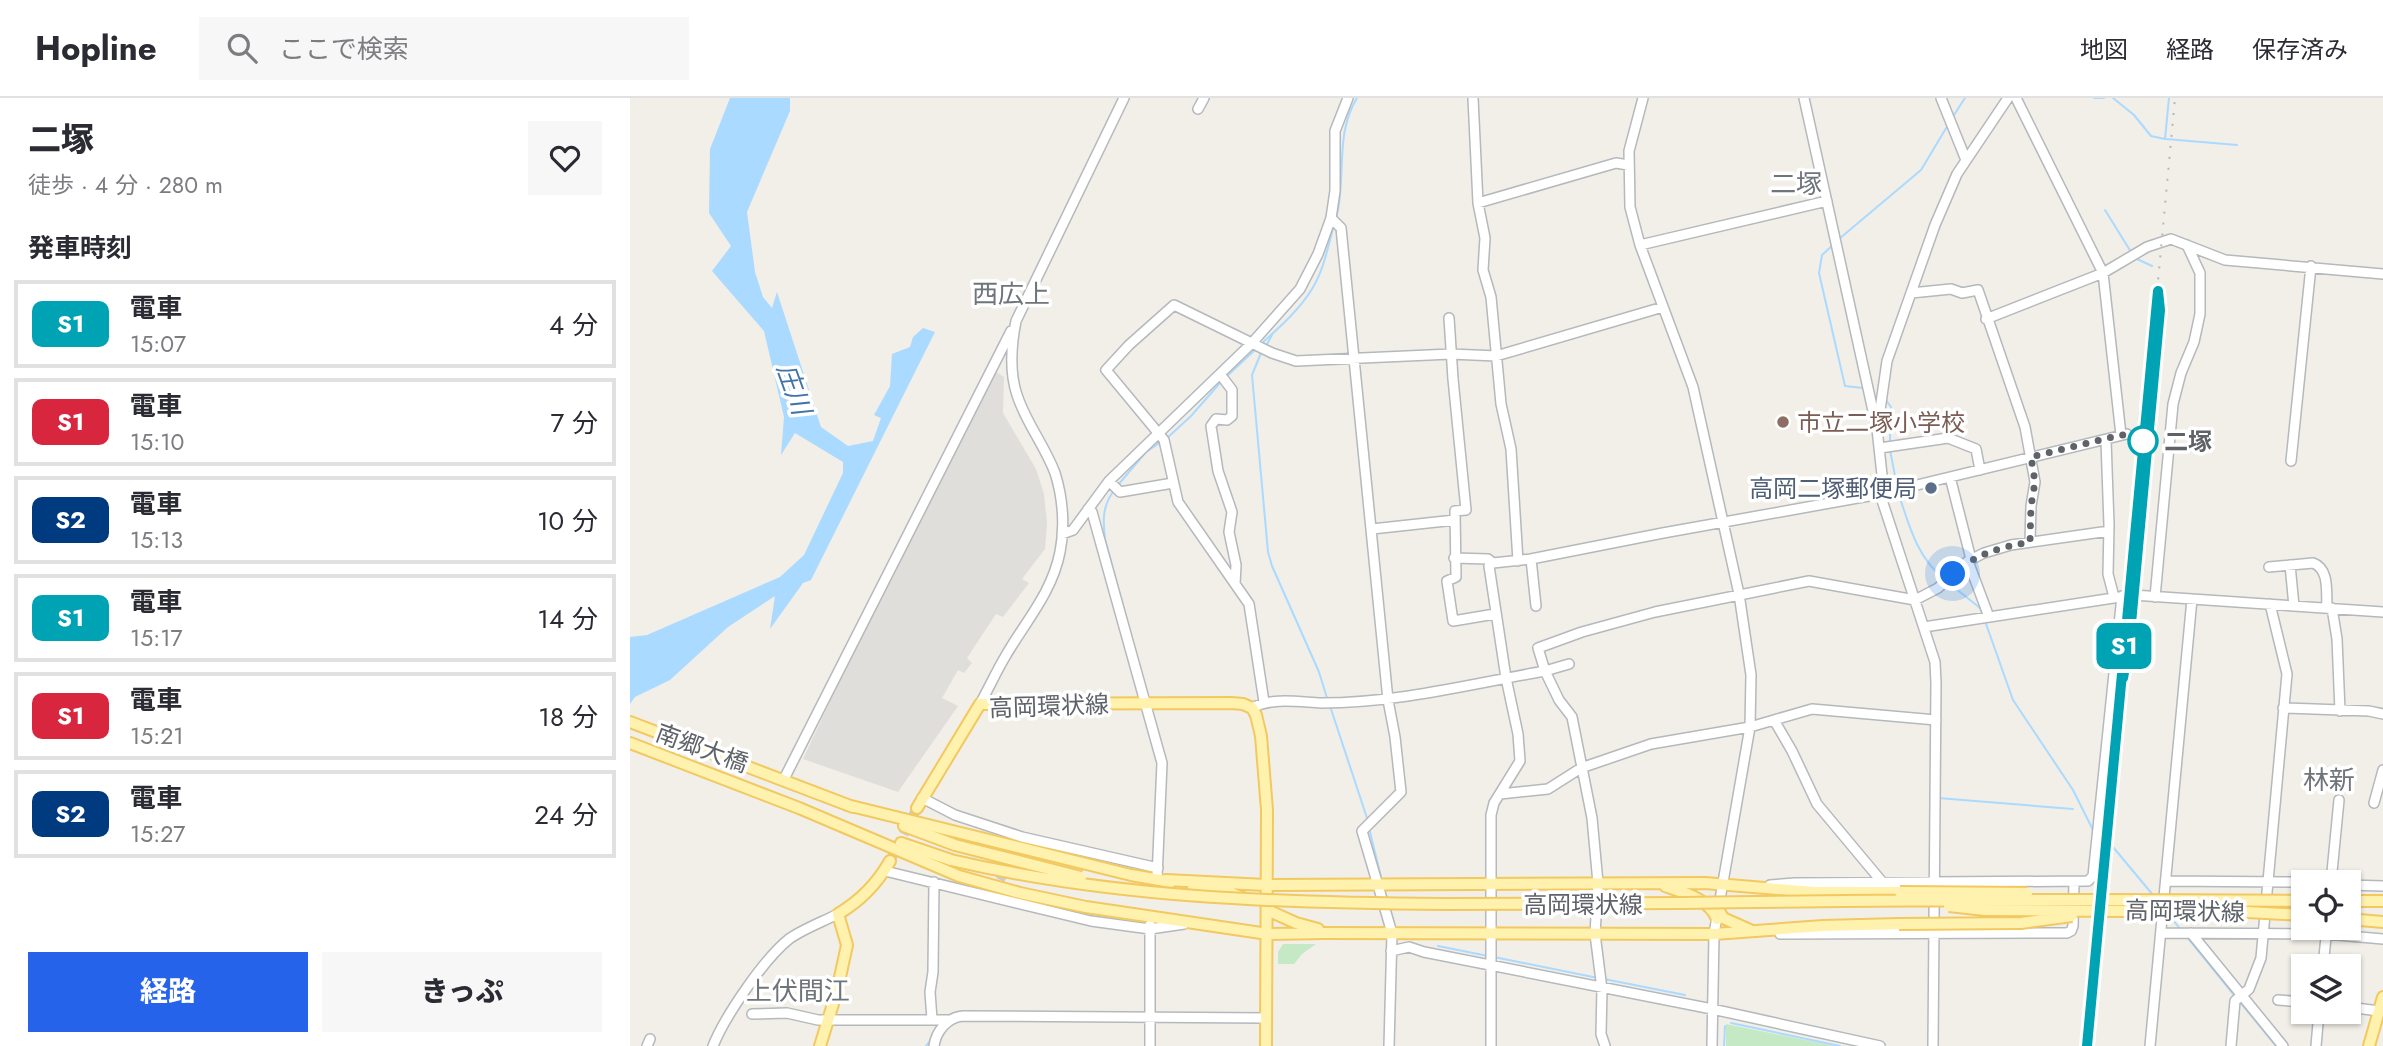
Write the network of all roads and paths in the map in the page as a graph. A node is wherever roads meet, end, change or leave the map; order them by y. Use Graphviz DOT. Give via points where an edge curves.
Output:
graph roads {
  1 [pos="1124,98"];
  2 [pos="1204,98"];
  3 [pos="1348,98"];
  4 [pos="1473,98"];
  5 [pos="1643,98"];
  6 [pos="1804,98"];
  7 [pos="1941,98"];
  8 [pos="2008,98"];
  9 [pos="2016,98"];
  10 [pos="1199,110"];
  11 [pos="1966,160"];
  12 [pos="1628,165"];
  13 [pos="1827,201"];
  14 [pos="1478,203"];
  15 [pos="1331,218"];
  16 [pos="1640,245"];
  17 [pos="2187,245"];
  18 [pos="2311,266"];
  19 [pos="2103,272"];
  20 [pos="2383,274"];
  21 [pos="1911,293"];
  22 [pos="1663,307"];
  23 [pos="1449,318"];
  24 [pos="1986,319"];
  25 [pos="1016,321"];
  26 [pos="1252,342"];
  27 [pos="1451,354"];
  28 [pos="1496,356"];
  29 [pos="1355,359"];
  30 [pos="1220,374"];
  31 [pos="1877,429"];
  32 [pos="1159,434"];
  33 [pos="2106,440"];
  34 [pos="1880,448"];
  35 [pos="2031,457"];
  36 [pos="2291,461"];
  37 [pos="1980,470"];
  38 [pos="1950,477"];
  39 [pos="1109,481"];
  40 [pos="1173,483"];
  41 [pos="1880,494"];
  42 [pos="1088,509"];
  43 [pos="1455,520"];
  44 [pos="1723,521"];
  45 [pos="1372,529"];
  46 [pos="2109,531"];
  47 [pos="1062,534"];
  48 [pos="2030,542"];
  49 [pos="1454,558"];
  50 [pos="1531,559"];
  51 [pos="1970,560"];
  52 [pos="1518,561"];
  53 [pos="1493,562"];
  54 [pos="2290,565"];
  55 [pos="2269,567"];
  56 [pos="1235,584"];
  57 [pos="1739,594"];
  58 [pos="2118,596"];
  59 [pos="2155,597"];
  60 [pos="2192,599"];
  61 [pos="1915,600"];
  62 [pos="2270,604"];
  63 [pos="1536,606"];
  64 [pos="2294,606"];
  65 [pos="2330,608"];
  66 [pos="2383,612"];
  67 [pos="1495,614"];
  68 [pos="1989,617"];
  69 [pos="1924,627"];
  70 [pos="1569,664"];
  71 [pos="1545,671"];
  72 [pos="1506,678"];
  73 [pos="1388,700"];
  74 [pos="1264,702"];
  75 [pos="980,704"];
  76 [pos="1146,704"];
  77 [pos="1252,708"];
  78 [pos="2284,708"];
  79 [pos="2340,711"];
  80 [pos="2383,714"];
  81 [pos="1774,720"];
  82 [pos="1936,720"];
  83 [pos="630,722"];
  84 [pos="1750,727"];
  85 [pos="630,743"];
  86 [pos="1581,768"];
  87 [pos="2383,770"];
  88 [pos="779,777"];
  89 [pos="1500,794"];
  90 [pos="2339,800"];
  91 [pos="919,803"];
  92 [pos="2374,803"];
  93 [pos="847,805"];
  94 [pos="799,807"];
  95 [pos="887,866"];
  96 [pos="2332,870"];
  97 [pos="1161,876"];
  98 [pos="934,881"];
  99 [pos="2166,881"];
  100 [pos="2268,881"];
  101 [pos="2006,882"];
  102 [pos="2074,882"];
  103 [pos="2291,882"];
  104 [pos="1304,883"];
  105 [pos="1598,883"];
  106 [pos="1883,883"];
  107 [pos="1934,883"];
  108 [pos="1656,884"];
  109 [pos="1266,885"];
  110 [pos="1378,885"];
  111 [pos="2361,885"];
  112 [pos="1491,886"];
  113 [pos="1722,886"];
  114 [pos="2383,886"];
  115 [pos="1755,887"];
  116 [pos="1145,892"];
  117 [pos="1899,896"];
  118 [pos="2291,901"];
  119 [pos="2361,901"];
  120 [pos="2383,901"];
  121 [pos="1267,908"];
  122 [pos="2106,911"];
  123 [pos="838,914"];
  124 [pos="1717,914"];
  125 [pos="2291,914"];
  126 [pos="1150,917"];
  127 [pos="2361,920"];
  128 [pos="1191,922"];
  129 [pos="2383,922"];
  130 [pos="1150,929"];
  131 [pos="1244,930"];
  132 [pos="1757,930"];
  133 [pos="2291,932"];
  134 [pos="1331,933"];
  135 [pos="1392,933"];
  136 [pos="1934,933"];
  137 [pos="2161,933"];
  138 [pos="2191,933"];
  139 [pos="2263,933"];
  140 [pos="1268,934"];
  141 [pos="1491,934"];
  142 [pos="1595,934"];
  143 [pos="1714,934"];
  144 [pos="2007,934"];
  145 [pos="2361,936"];
  146 [pos="2383,939"];
  147 [pos="1391,951"];
  148 [pos="1492,966"];
  149 [pos="1602,989"];
  150 [pos="2383,997"];
  151 [pos="2239,998"];
  152 [pos="2278,1000"];
  153 [pos="2291,1001"];
  154 [pos="1712,1009"];
  155 [pos="2361,1009"];
  156 [pos="2379,1011"];
  157 [pos="752,1014"];
  158 [pos="1149,1016"];
  159 [pos="827,1018"];
  160 [pos="1266,1018"];
  161 [pos="932,1019"];
  162 [pos="946,1023"];
  163 [pos="2318,1024"];
  164 [pos="713,1046"];
  165 [pos="820,1046"];
  166 [pos="934,1046"];
  167 [pos="1150,1046"];
  168 [pos="1266,1046"];
  169 [pos="1389,1046"];
  170 [pos="1491,1046"];
  171 [pos="1605,1046"];
  172 [pos="1712,1046"];
  173 [pos="1880,1046"];
  174 [pos="1933,1046"];
  175 [pos="2151,1046"];
  176 [pos="2231,1046"];
  177 [pos="2283,1046"];
  178 [pos="2316,1046"];
  179 [pos="2369,1046"];
  1 -- 25 [label="street"];
  2 -- 10 [label="street"];
  3 -- 15 [label="street" via="1335,131"];
  4 -- 14 [label="street"];
  5 -- 12 [label="street"];
  6 -- 13 [label="street"];
  7 -- 11 [label="street"];
  8 -- 11 [label="street"];
  9 -- 19 [label="street"];
  11 -- 21 [label="street" via="1947,195"];
  12 -- 14 [label="street" via="1616,163"];
  12 -- 16 [label="street" via="1630,207"];
  13 -- 16 [label="street"];
  13 -- 31 [label="street"];
  14 -- 28 [label="street"];
  15 -- 26 [label="street" via="1300,289"];
  15 -- 29 [label="street" via="1341,228"];
  16 -- 22 [label="street"];
  17 -- 18 [label="street" via="2225,260"];
  17 -- 19 [label="street" via="2164,241"];
  17 -- 59 [label="street" via="2200,273 2200,314 2173,404"];
  18 -- 20 [label="street"];
  18 -- 36 [label="street"];
  19 -- 24 [label="street"];
  19 -- 33 [label="street" via="2124,435"];
  21 -- 24 [label="street" via="1978,290"];
  21 -- 31 [label="street" via="1887,361"];
  22 -- 28 [label="street"];
  22 -- 44 [label="street" via="1693,387"];
  23 -- 27 [label="street"];
  24 -- 35 [label="street" via="2025,427"];
  25 -- 47 [label="street" via="1013,378 1022,409 1054,472"];
  25 -- 88 [label="street"];
  26 -- 29 [label="street" via="1296,361"];
  26 -- 30 [label="street"];
  26 -- 32 [label="street" via="1174,305 1129,345 1106,370"];
  27 -- 28 [label="street"];
  27 -- 29 [label="street"];
  27 -- 43 [label="street" via="1466,492 1466,510 1455,511"];
  28 -- 52 [label="street" via="1511,449"];
  29 -- 45 [label="street"];
  30 -- 32 [label="street"];
  30 -- 56 [label="street" via="1232,390 1232,416 1216,419 1211,426 1218,471 1232,512 1229,532"];
  31 -- 34 [label="street"];
  32 -- 39 [label="street"];
  32 -- 40 [label="street"];
  33 -- 35 [label="street"];
  33 -- 46 [label="street"];
  34 -- 37 [label="street" via="1948,438 1976,449"];
  34 -- 41 [label="street"];
  35 -- 37 [label="street"];
  35 -- 48 [label="street" via="2035,482"];
  37 -- 38 [label="street"];
  38 -- 41 [label="street"];
  38 -- 51 [label="street"];
  39 -- 40 [label="street" via="1120,492"];
  39 -- 42 [label="street"];
  40 -- 56 [label="street" via="1178,502"];
  41 -- 44 [label="street"];
  41 -- 61 [label="street"];
  42 -- 47 [label="street" via="1073,530"];
  42 -- 76 [label="street"];
  43 -- 45 [label="street"];
  43 -- 49 [label="street"];
  44 -- 50 [label="street"];
  44 -- 57 [label="street"];
  45 -- 73 [label="street"];
  46 -- 48 [label="street"];
  46 -- 58 [label="street" via="2108,574"];
  47 -- 75 [label="street" via="1054,575"];
  48 -- 51 [label="street"];
  49 -- 53 [label="street"];
  49 -- 67 [label="street" via="1455,577 1447,581 1453,621"];
  50 -- 52 [label="street"];
  50 -- 63 [label="street"];
  51 -- 61 [label="street" via="1938,588"];
  51 -- 68 [label="street"];
  52 -- 53 [label="street"];
  53 -- 67 [label="street" via="1489,566"];
  54 -- 55 [label="street"];
  54 -- 64 [label="street"];
  54 -- 65 [label="street" via="2320,565"];
  56 -- 74 [label="street" via="1249,604"];
  57 -- 61 [label="street" via="1810,581"];
  57 -- 71 [label="street" via="1655,612 1538,648"];
  57 -- 84 [label="street" via="1751,675"];
  58 -- 59 [label="street"];
  58 -- 68 [label="street"];
  58 -- 102 [label="street" via="2093,876"];
  59 -- 60 [label="street"];
  60 -- 62 [label="street"];
  60 -- 99 [label="street"];
  61 -- 69 [label="street"];
  62 -- 64 [label="street"];
  62 -- 78 [label="street" via="2287,674"];
  64 -- 65 [label="street"];
  65 -- 66 [label="street"];
  65 -- 79 [label="street" via="2337,639"];
  67 -- 72 [label="street"];
  68 -- 69 [label="street"];
  69 -- 82 [label="street" via="1935,662"];
  70 -- 71 [label="street"];
  71 -- 72 [label="street"];
  71 -- 86 [label="street" via="1572,717"];
  72 -- 73 [label="street"];
  72 -- 89 [label="street" via="1520,761"];
  73 -- 74 [label="street"];
  73 -- 110 [label="street" via="1401,792 1363,831"];
  74 -- 77 [label="street"];
  75 -- 76 [label="main road, 高岡環状線"];
  75 -- 91 [label="main road, 高岡環状線"];
  76 -- 77 [label="main road, 高岡環状線" via="1231,703"];
  76 -- 97 [label="street" via="1162,762"];
  77 -- 109 [label="main road" via="1261,736 1267,810"];
  78 -- 79 [label="street"];
  78 -- 100 [label="street"];
  79 -- 80 [label="street"];
  81 -- 82 [label="street" via="1812,709"];
  81 -- 84 [label="street"];
  81 -- 106 [label="street" via="1817,804"];
  82 -- 107 [label="street"];
  83 -- 88 [label="main road, 南郷大橋"];
  84 -- 86 [label="street" via="1651,744"];
  84 -- 113 [label="street"];
  85 -- 94 [label="main road, 南郷大橋"];
  86 -- 89 [label="street" via="1548,789"];
  86 -- 105 [label="street" via="1592,818"];
  87 -- 92 [label="street"];
  88 -- 93 [label="main road, 南郷大橋"];
  89 -- 112 [label="street" via="1491,815"];
  90 -- 96 [label="street"];
  91 -- 97 [label="street"];
  93 -- 97 [label="main road" via="1131,875"];
  93 -- 116 [label="main road, 高岡環状線, bridge" via="955,845"];
  94 -- 116 [label="main road, 高岡環状線, bridge" via="951,860 1013,874"];
  94 -- 126 [label="main road" via="958,876 1046,899"];
  95 -- 98 [label="street"];
  95 -- 123 [label="main road" via="872,888"];
  97 -- 109 [label="main road"];
  97 -- 121 [label="main road" via="1185,887 1229,892"];
  98 -- 130 [label="street" via="1091,921"];
  98 -- 161 [label="street"];
  99 -- 100 [label="street"];
  99 -- 137 [label="street"];
  100 -- 103 [label="street"];
  100 -- 139 [label="street"];
  101 -- 102 [label="street"];
  101 -- 107 [label="street"];
  101 -- 144 [label="street"];
  102 -- 144 [label="street" via="2071,931"];
  104 -- 109 [label="main road"];
  104 -- 110 [label="main road"];
  104 -- 121 [label="main road"];
  105 -- 108 [label="main road"];
  105 -- 112 [label="main road"];
  105 -- 142 [label="street"];
  106 -- 107 [label="street"];
  106 -- 115 [label="street"];
  107 -- 136 [label="street"];
  108 -- 113 [label="main road"];
  108 -- 124 [label="main road" via="1708,904"];
  109 -- 121 [label="main road"];
  110 -- 112 [label="main road"];
  110 -- 135 [label="street"];
  111 -- 114 [label="street"];
  112 -- 141 [label="street"];
  113 -- 115 [label="main road"];
  113 -- 124 [label="street"];
  115 -- 117 [label="main road"];
  116 -- 117 [label="main road, 高岡環状線, bridge" via="1308,904 1581,905"];
  117 -- 118 [label="main road, 高岡環状線, bridge"];
  117 -- 122 [label="main road, 高岡環状線, bridge" via="1984,910"];
  119 -- 120 [label="main road"];
  121 -- 131 [label="main road"];
  121 -- 134 [label="main road"];
  121 -- 140 [label="main road"];
  122 -- 125 [label="main road, 高岡環状線, bridge"];
  122 -- 132 [label="main road, bridge" via="2021,923"];
  123 -- 159 [label="main road" via="847,945"];
  123 -- 164 [label="street" via="790,939 767,962 719,1030"];
  124 -- 132 [label="main road"];
  124 -- 143 [label="street"];
  126 -- 128 [label="main road"];
  126 -- 130 [label="street"];
  127 -- 129 [label="main road"];
  128 -- 130 [label="street"];
  128 -- 131 [label="main road"];
  130 -- 158 [label="street"];
  131 -- 140 [label="main road"];
  132 -- 136 [label="street" via="1778,934"];
  132 -- 143 [label="main road"];
  133 -- 139 [label="street"];
  134 -- 135 [label="main road"];
  134 -- 140 [label="main road"];
  135 -- 141 [label="main road"];
  135 -- 147 [label="street"];
  136 -- 144 [label="street"];
  136 -- 174 [label="street"];
  137 -- 138 [label="street"];
  137 -- 175 [label="street"];
  138 -- 139 [label="street"];
  138 -- 151 [label="street"];
  139 -- 151 [label="street" via="2261,958 2249,989"];
  140 -- 160 [label="main road"];
  141 -- 142 [label="main road"];
  141 -- 148 [label="street"];
  142 -- 143 [label="main road"];
  142 -- 149 [label="street"];
  143 -- 154 [label="street"];
  145 -- 146 [label="street"];
  147 -- 148 [label="street" via="1409,947"];
  147 -- 169 [label="street"];
  148 -- 149 [label="street"];
  148 -- 170 [label="street"];
  149 -- 154 [label="street"];
  149 -- 171 [label="street"];
  150 -- 156 [label="main road"];
  151 -- 176 [label="street"];
  151 -- 177 [label="street"];
  152 -- 153 [label="street"];
  154 -- 172 [label="street"];
  154 -- 173 [label="street"];
  155 -- 156 [label="street"];
  156 -- 179 [label="main road"];
  157 -- 159 [label="street"];
  158 -- 160 [label="street"];
  158 -- 162 [label="street" via="953,1016"];
  158 -- 167 [label="street"];
  159 -- 161 [label="street"];
  159 -- 165 [label="main road"];
  160 -- 168 [label="main road"];
  161 -- 162 [label="street"];
  162 -- 166 [label="street"];
  163 -- 178 [label="street"];
}
